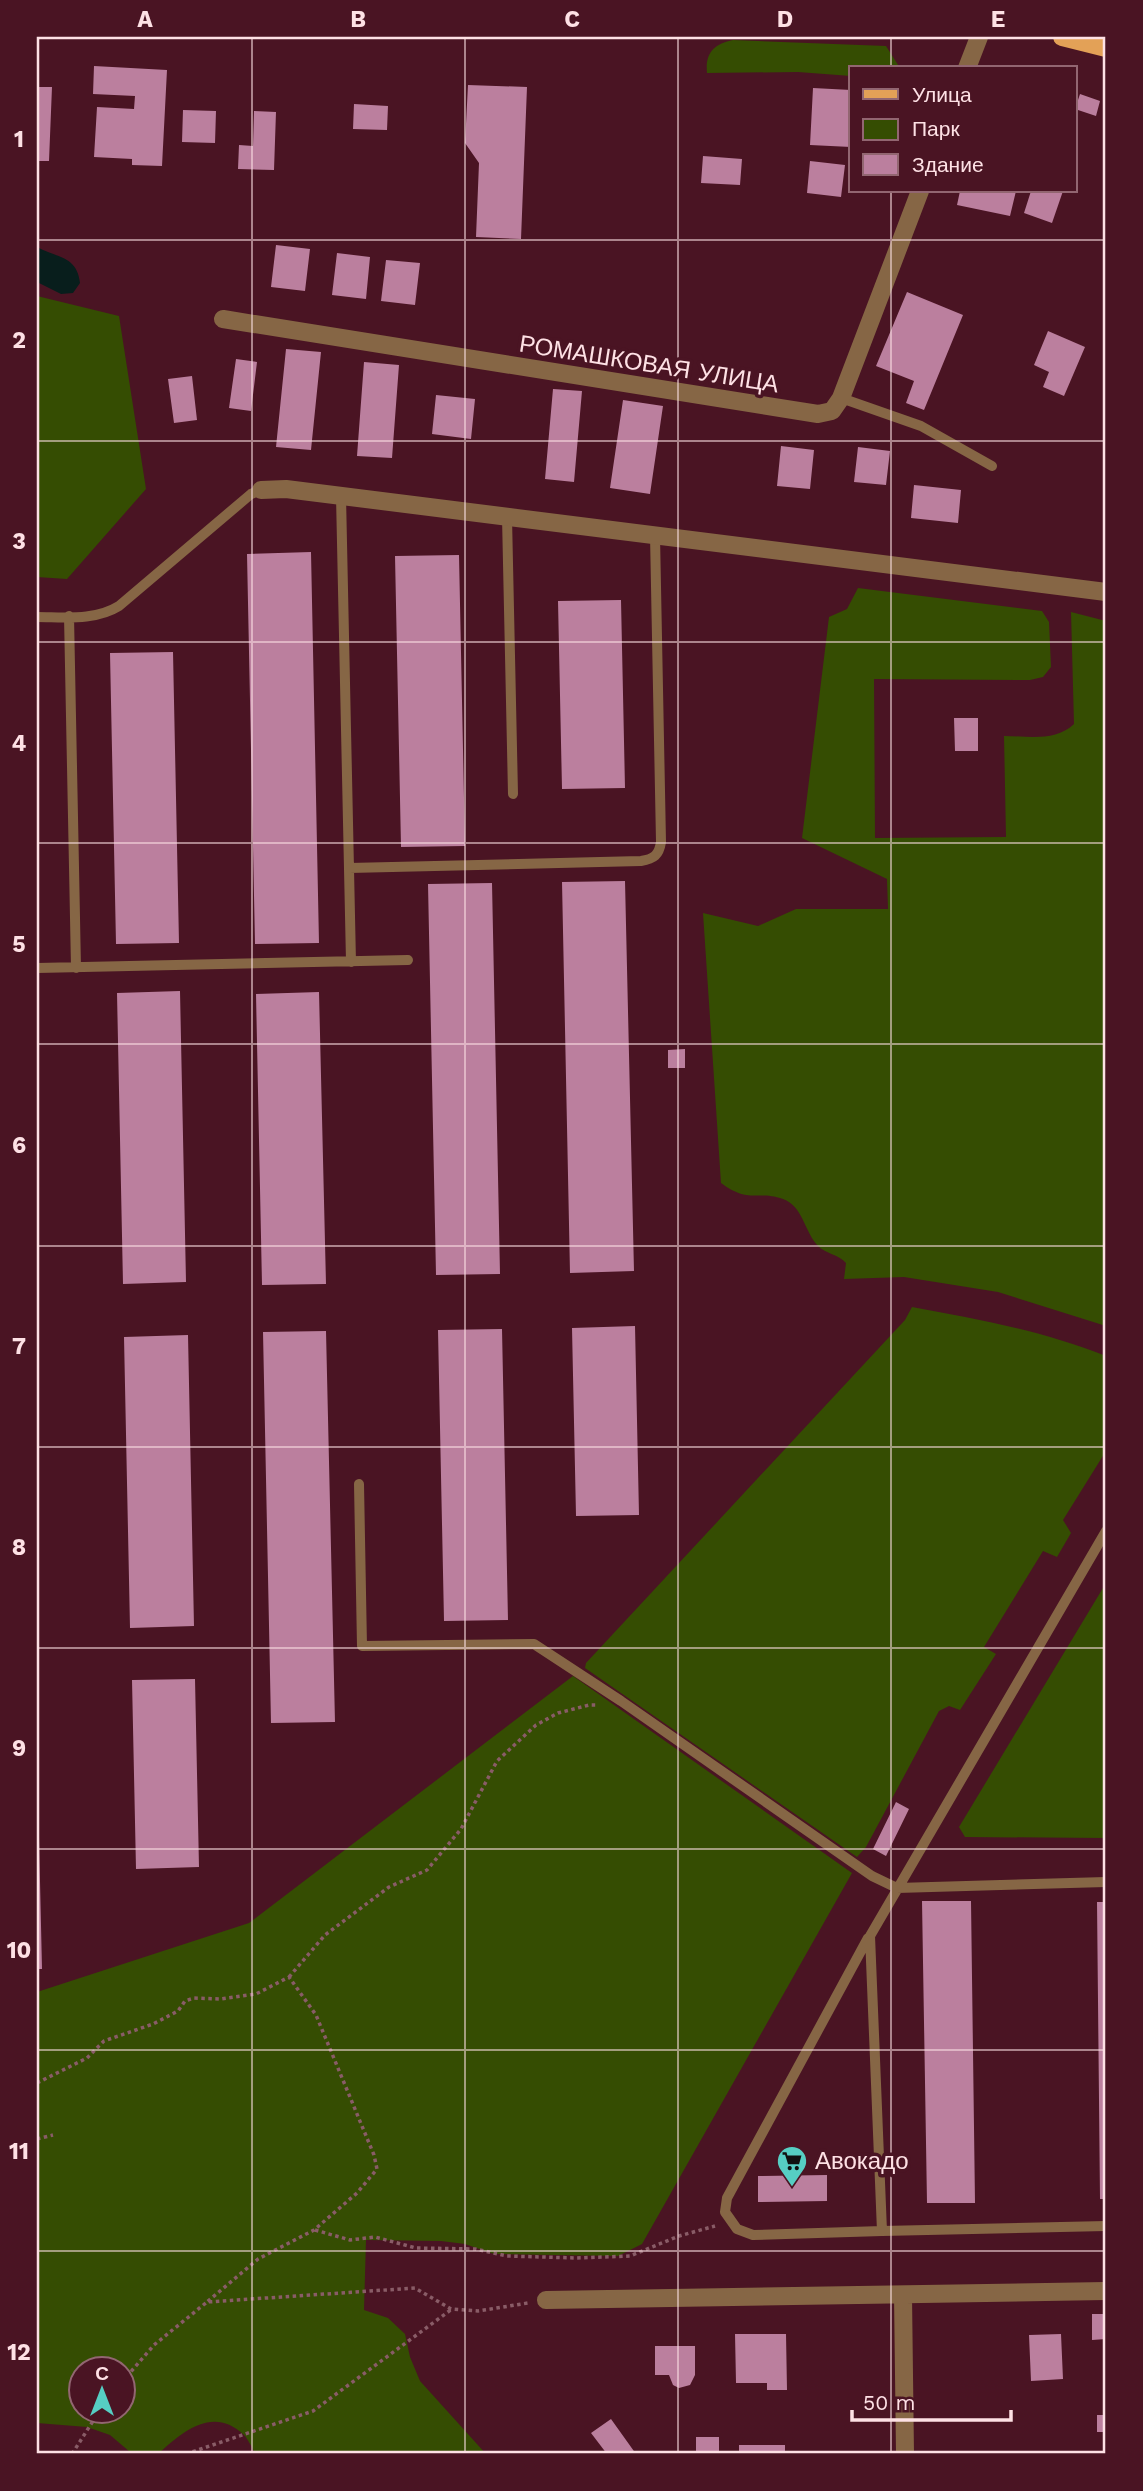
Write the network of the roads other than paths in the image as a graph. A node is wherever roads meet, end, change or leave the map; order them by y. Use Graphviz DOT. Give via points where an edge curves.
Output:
graph roads {
  1 [pos="979,37"];
  2 [pos="1062,37"];
  3 [pos="1106,48"];
  4 [pos="968,66"];
  5 [pos="920,192"];
  6 [pos="223,319"];
  7 [pos="841,398"];
  8 [pos="992,466"];
  9 [pos="261,490"];
  10 [pos="341,496"];
  11 [pos="507,517"];
  12 [pos="655,535"];
  13 [pos="1106,592"];
  14 [pos="69,616"];
  15 [pos="37,617"];
  16 [pos="513,794"];
  17 [pos="349,868"];
  18 [pos="408,960"];
  19 [pos="351,962"];
  20 [pos="37,968"];
  21 [pos="76,968"];
  22 [pos="359,1484"];
  23 [pos="1106,1531"];
  24 [pos="1106,1882"];
  25 [pos="897,1888"];
  26 [pos="870,1936"];
  27 [pos="1106,2227"];
  28 [pos="882,2231"];
  29 [pos="1106,2291"];
  30 [pos="903,2295"];
  31 [pos="546,2300"];
  32 [pos="905,2454"];
  1 -- 4 [label="street"];
  2 -- 3 [label="main road"];
  5 -- 7 [label="street"];
  6 -- 7 [label="street, РОМАШКОВАЯ УЛИЦА" via="801,413 832,411"];
  7 -- 8 [label="lane" via="921,426"];
  9 -- 10 [label="street"];
  9 -- 14 [label="lane" via="119,607 94,616"];
  10 -- 11 [label="street"];
  10 -- 17 [label="lane"];
  11 -- 12 [label="street"];
  11 -- 16 [label="lane"];
  12 -- 13 [label="street"];
  12 -- 17 [label="lane" via="659,853 652,860 641,861"];
  14 -- 15 [label="lane"];
  14 -- 21 [label="lane"];
  17 -- 19 [label="lane"];
  18 -- 19 [label="lane"];
  19 -- 21 [label="lane"];
  20 -- 21 [label="lane"];
  22 -- 25 [label="lane" via="362,1646 534,1644 872,1876"];
  23 -- 25 [label="lane"];
  24 -- 25 [label="lane"];
  25 -- 26 [label="lane"];
  26 -- 28 [label="lane"];
  26 -- 28 [label="lane" via="727,2198 725,2211 737,2229 753,2235"];
  27 -- 28 [label="lane"];
  29 -- 30 [label="street"];
  30 -- 31 [label="street"];
  30 -- 32 [label="street"];
}
